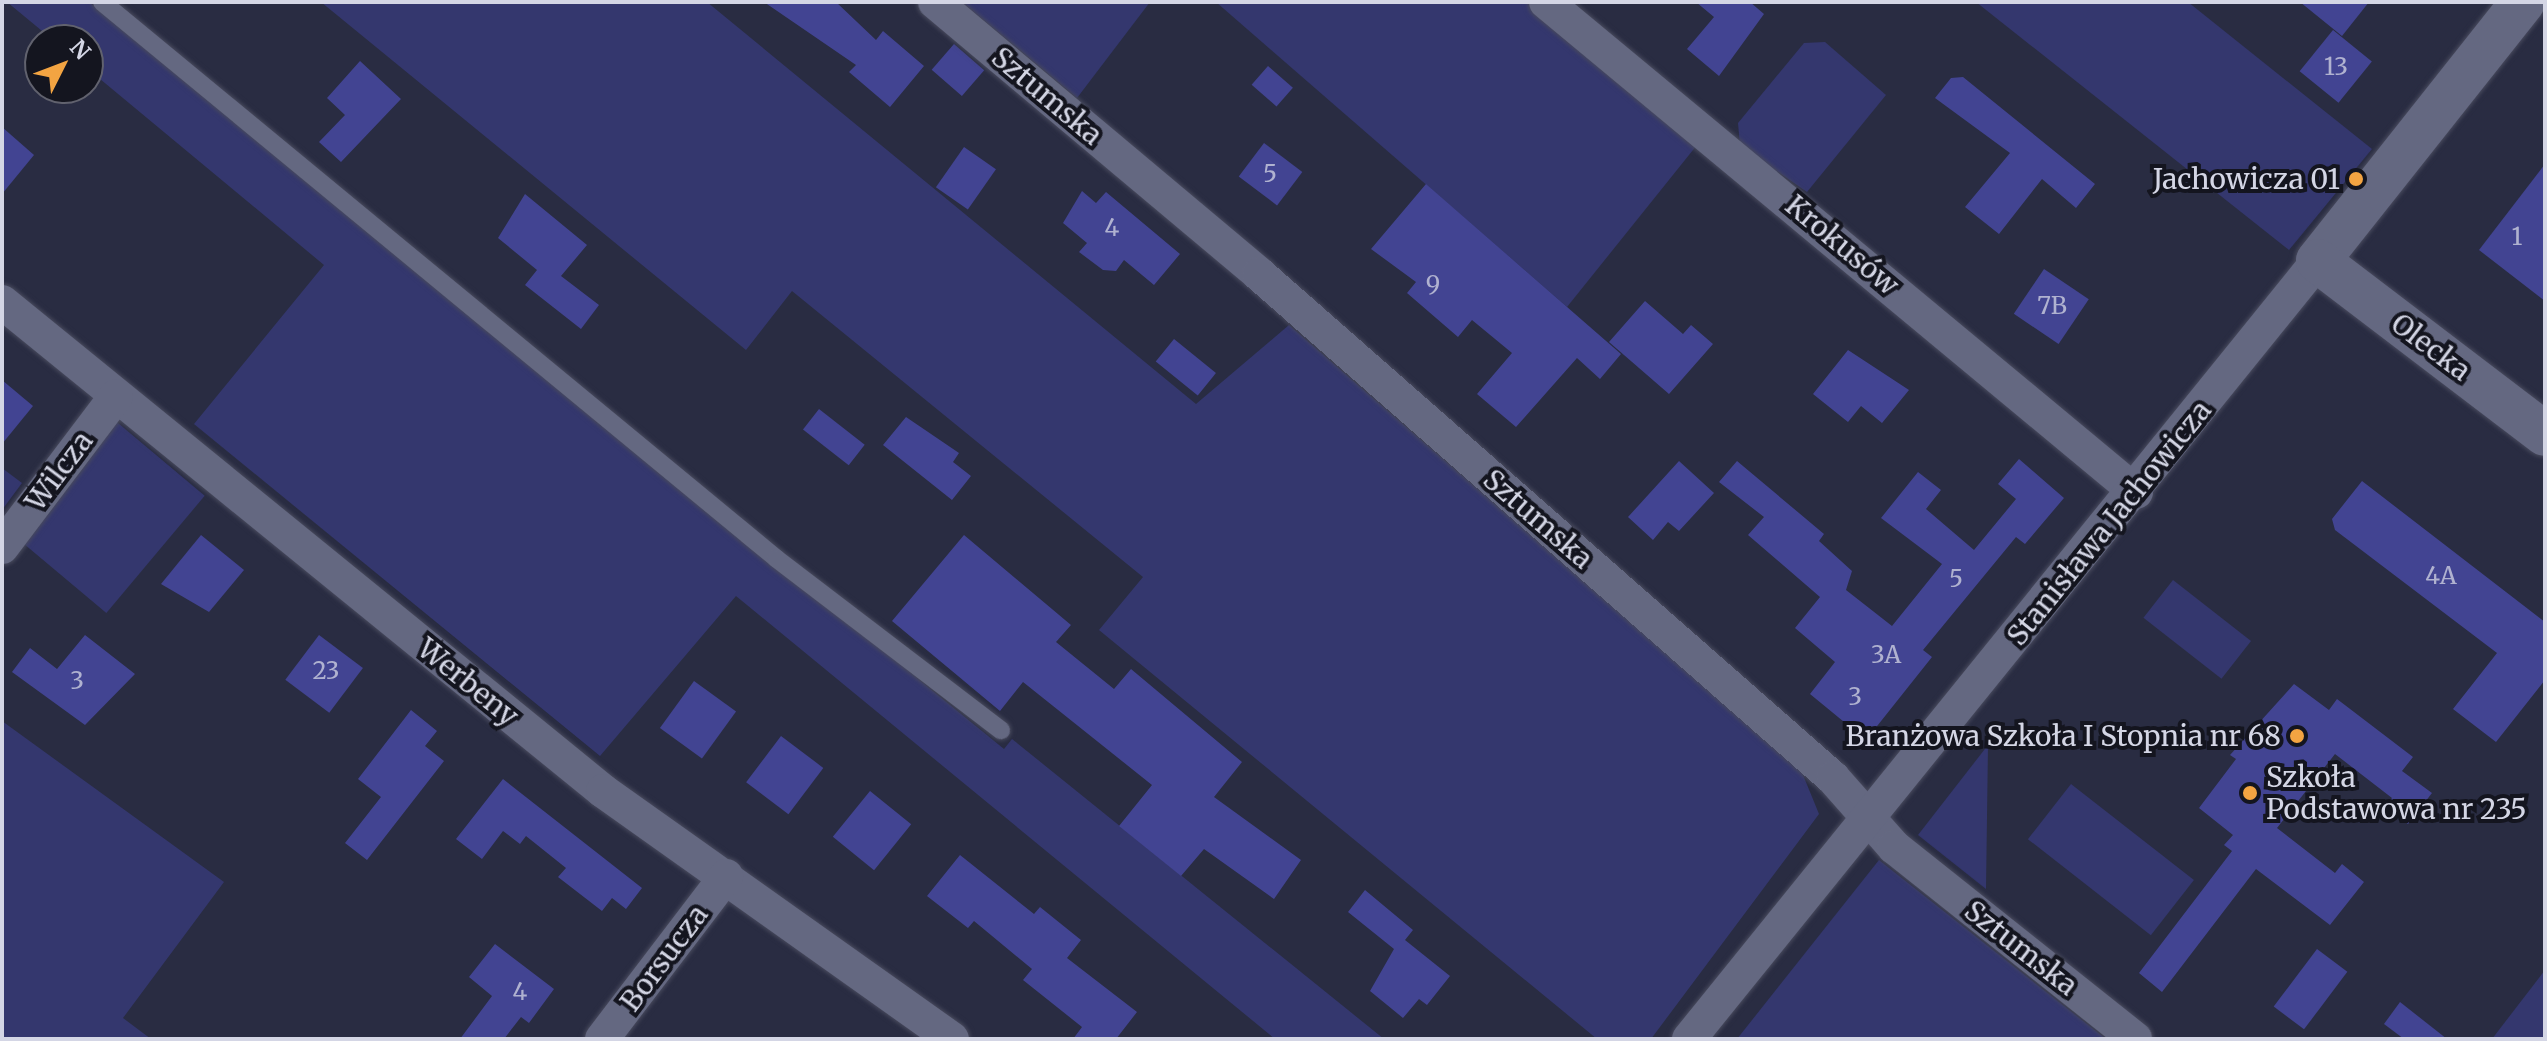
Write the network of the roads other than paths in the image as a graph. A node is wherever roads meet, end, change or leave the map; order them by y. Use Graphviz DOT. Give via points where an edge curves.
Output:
graph roads {
  1 [pos="102,2"];
  2 [pos="935,2"];
  3 [pos="1546,2"];
  4 [pos="2523,2"];
  5 [pos="2318,261"];
  6 [pos="2,302"];
  7 [pos="116,396"];
  8 [pos="2545,434"];
  9 [pos="2136,492"];
  10 [pos="2,547"];
  11 [pos="1001,730"];
  12 [pos="1868,821"];
  13 [pos="726,876"];
  14 [pos="602,1039"];
  15 [pos="952,1039"];
  16 [pos="1689,1039"];
  17 [pos="2135,1039"];
  1 -- 11 [label="lane" via="777,559"];
  2 -- 12 [label="street, Sztumska" via="1809,757"];
  3 -- 9 [label="street, Krokusów"];
  4 -- 5 [label="street, Stanisława Jachowicza"];
  5 -- 8 [label="street, Olecka"];
  5 -- 9 [label="street, Stanisława Jachowicza"];
  6 -- 7 [label="street, Werbeny"];
  7 -- 10 [label="street, Wilcza"];
  7 -- 13 [label="street, Werbeny" via="603,791"];
  9 -- 12 [label="street, Stanisława Jachowicza"];
  12 -- 16 [label="street, Stanisława Jachowicza"];
  12 -- 17 [label="street, Sztumska"];
  13 -- 14 [label="street, Borsucza"];
  13 -- 15 [label="street, Werbeny"];
}
